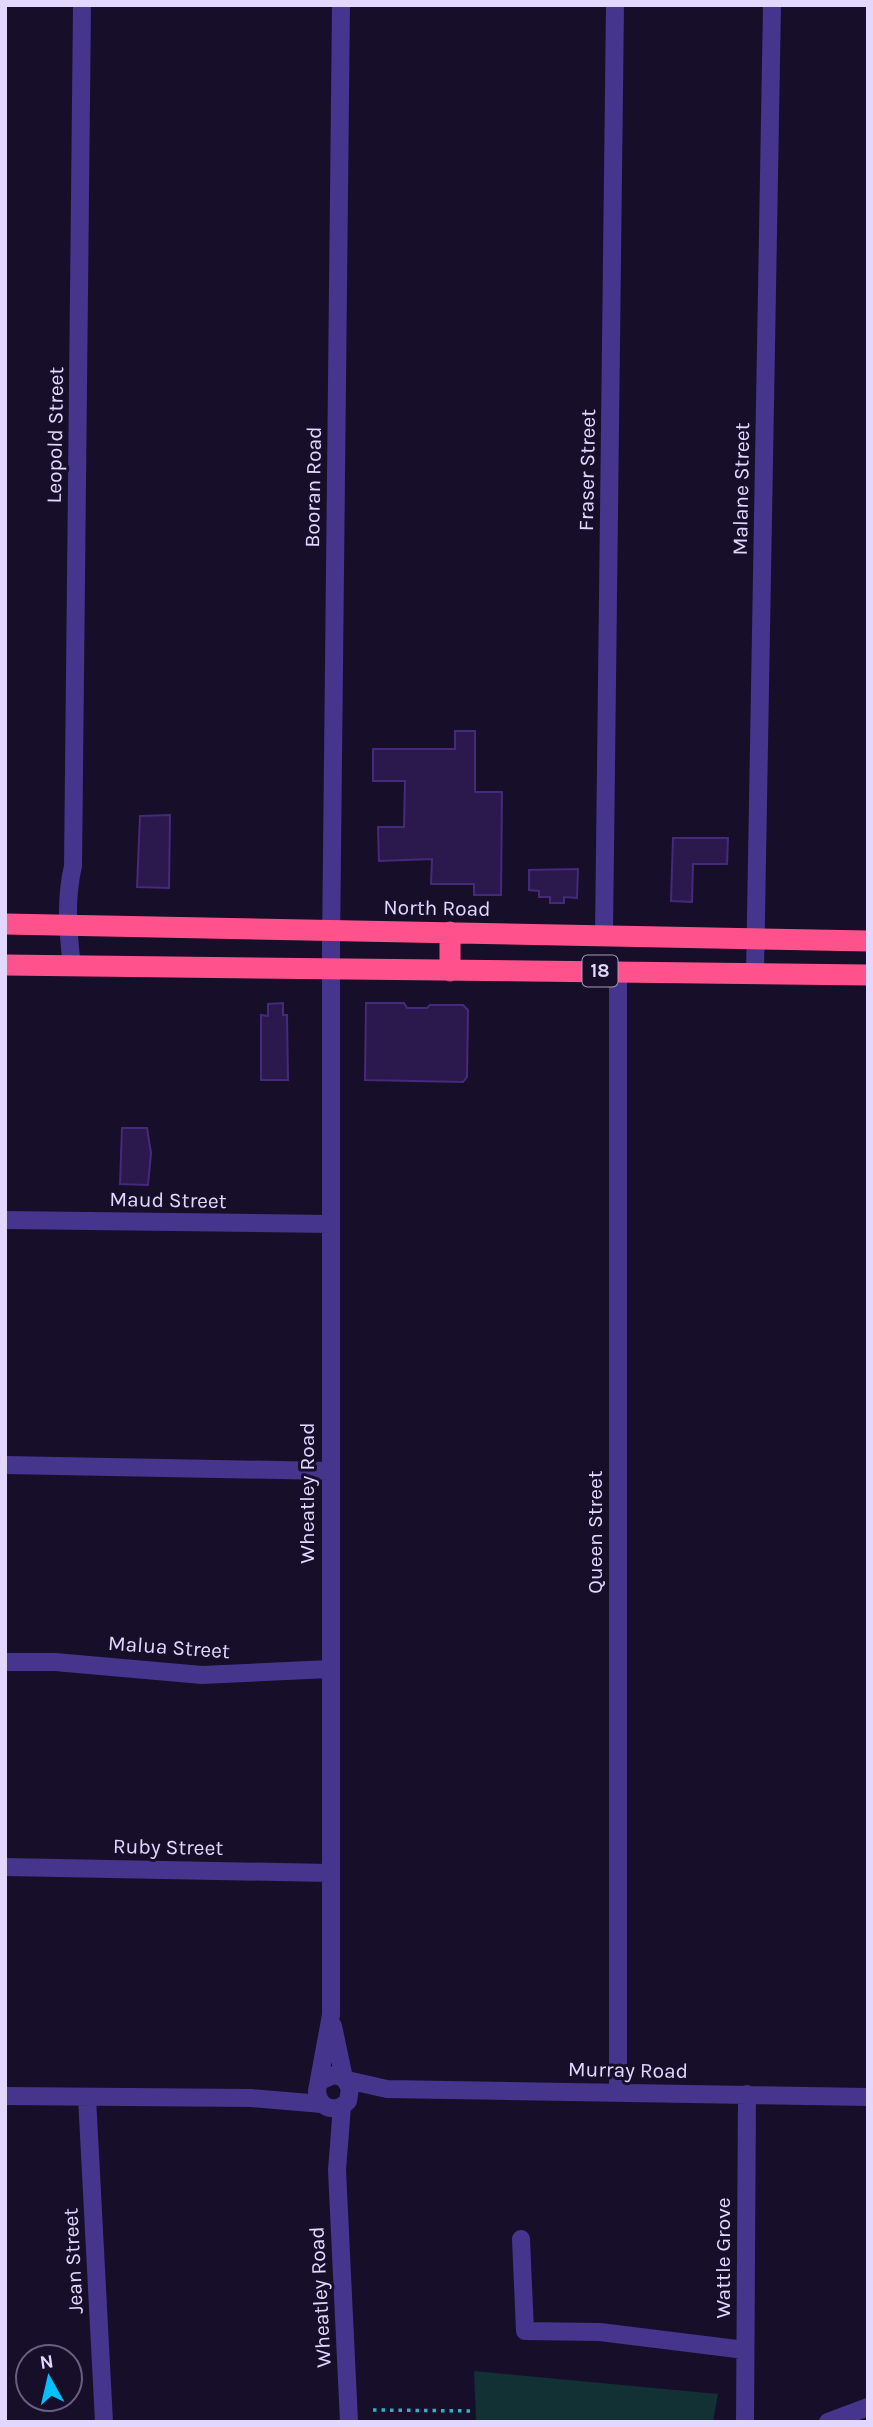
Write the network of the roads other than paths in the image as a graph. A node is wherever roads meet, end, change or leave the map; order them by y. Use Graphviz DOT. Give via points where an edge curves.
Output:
graph roads {
  1 [pos="82,5"];
  2 [pos="341,5"];
  3 [pos="615,5"];
  4 [pos="772,5"];
  5 [pos="5,924"];
  6 [pos="73,925"];
  7 [pos="332,930"];
  8 [pos="450,932"];
  9 [pos="604,935"];
  10 [pos="755,939"];
  11 [pos="868,942"];
  12 [pos="5,965"];
  13 [pos="72,967"];
  14 [pos="332,970"];
  15 [pos="450,971"];
  16 [pos="618,971"];
  17 [pos="755,973"];
  18 [pos="868,975"];
  19 [pos="5,1220"];
  20 [pos="331,1224"];
  21 [pos="5,1465"];
  22 [pos="330,1471"];
  23 [pos="5,1662"];
  24 [pos="330,1669"];
  25 [pos="5,1867"];
  26 [pos="330,1873"];
  27 [pos="331,2015"];
  28 [pos="346,2090"];
  29 [pos="618,2092"];
  30 [pos="321,2094"];
  31 [pos="747,2094"];
  32 [pos="5,2096"];
  33 [pos="87,2097"];
  34 [pos="868,2097"];
  35 [pos="337,2170"];
  36 [pos="521,2239"];
  37 [pos="745,2350"];
  38 [pos="868,2407"];
  39 [pos="104,2422"];
  40 [pos="349,2422"];
  41 [pos="745,2422"];
  42 [pos="828,2422"];
  1 -- 6 [label="street, Leopold Street" via="73,866 68,887"];
  2 -- 7 [label="street, Booran Road"];
  3 -- 9 [label="street, Fraser Street"];
  4 -- 10 [label="street, Malane Street"];
  5 -- 6 [label="highway, North Road / 18"];
  6 -- 7 [label="highway, North Road / 18"];
  6 -- 13 [label="street, Leopold Street"];
  7 -- 8 [label="highway, North Road / 18"];
  7 -- 14 [label="street, Booran Road"];
  8 -- 9 [label="highway, North Road / 18"];
  8 -- 15 [label="highway"];
  9 -- 10 [label="highway, North Road / 18"];
  10 -- 11 [label="highway, North Road / 18"];
  10 -- 17 [label="street, Malane Street"];
  12 -- 13 [label="highway, 18"];
  13 -- 14 [label="highway, 18"];
  14 -- 15 [label="highway, 18"];
  14 -- 20 [label="street, Wheatley Road"];
  15 -- 16 [label="highway, 18"];
  16 -- 17 [label="highway, 18"];
  16 -- 29 [label="street, Queen Street"];
  17 -- 18 [label="highway, 18"];
  19 -- 20 [label="street, Maud Street"];
  20 -- 22 [label="street, Wheatley Road"];
  21 -- 22 [label="street"];
  22 -- 24 [label="street, Wheatley Road"];
  23 -- 24 [label="street, Malua Street" via="202,1675"];
  24 -- 26 [label="street, Wheatley Road"];
  25 -- 26 [label="street, Ruby Street"];
  26 -- 27 [label="street, Wheatley Road"];
  27 -- 28 [label="street, Wheatley Road"];
  27 -- 30 [label="street, Wheatley Road"];
  28 -- 29 [label="street, Murray Road"];
  28 -- 30 [label="street" via="329,2076"];
  28 -- 30 [label="street" via="333,2109"];
  28 -- 35 [label="street, Wheatley Road"];
  29 -- 31 [label="street, Murray Road"];
  30 -- 33 [label="street"];
  30 -- 35 [label="street, Wheatley Road"];
  31 -- 34 [label="street, Murray Road"];
  31 -- 37 [label="street, Wattle Grove"];
  32 -- 33 [label="street"];
  33 -- 39 [label="street, Jean Street"];
  35 -- 40 [label="street, Wheatley Road"];
  36 -- 37 [label="street" via="525,2331 600,2332"];
  37 -- 41 [label="street, Wattle Grove"];
  38 -- 42 [label="street"];
}
